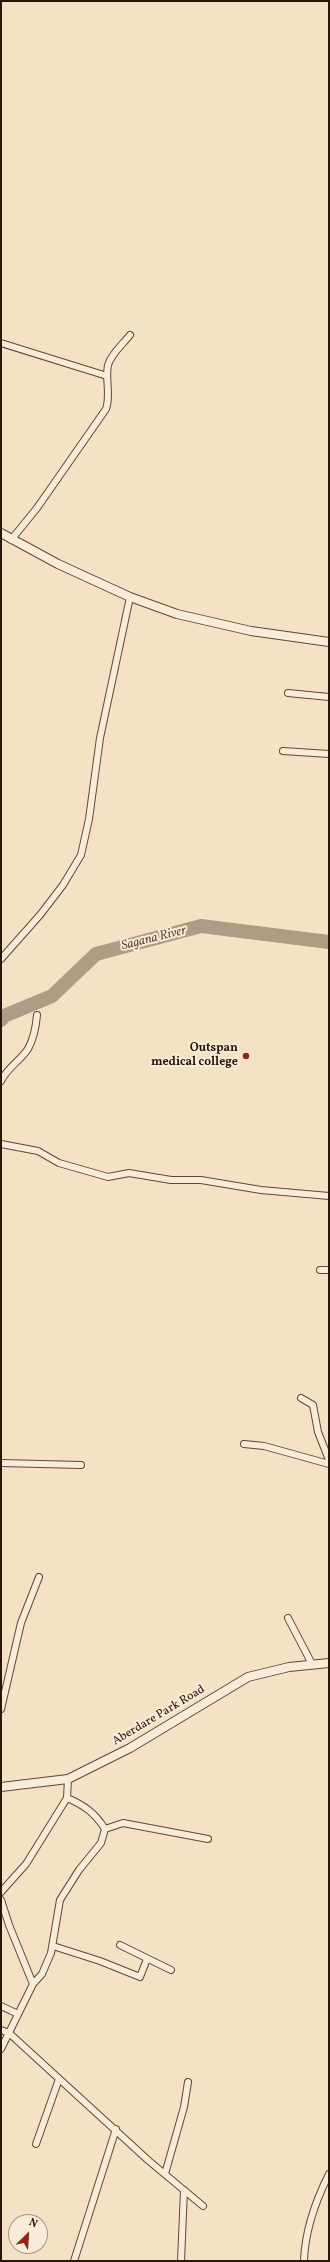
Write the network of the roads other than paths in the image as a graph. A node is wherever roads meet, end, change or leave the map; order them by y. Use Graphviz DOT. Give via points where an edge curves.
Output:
graph roads {
  1 [pos="130,334"];
  2 [pos="1,343"];
  3 [pos="107,376"];
  4 [pos="1,533"];
  5 [pos="11,540"];
  6 [pos="130,597"];
  7 [pos="329,642"];
  8 [pos="288,693"];
  9 [pos="329,697"];
  10 [pos="283,751"];
  11 [pos="329,754"];
  12 [pos="1,958"];
  13 [pos="37,1015"];
  14 [pos="1,1081"];
  15 [pos="1,1144"];
  16 [pos="329,1196"];
  17 [pos="320,1270"];
  18 [pos="329,1270"];
  19 [pos="301,1398"];
  20 [pos="244,1444"];
  21 [pos="329,1460"];
  22 [pos="1,1462"];
  23 [pos="329,1464"];
  24 [pos="81,1465"];
  25 [pos="39,1577"];
  26 [pos="288,1618"];
  27 [pos="329,1663"];
  28 [pos="312,1664"];
  29 [pos="1,1708"];
  30 [pos="68,1779"];
  31 [pos="1,1787"];
  32 [pos="68,1798"];
  33 [pos="105,1829"];
  34 [pos="208,1838"];
  35 [pos="1,1892"];
  36 [pos="1,1900"];
  37 [pos="120,1945"];
  38 [pos="53,1946"];
  39 [pos="147,1959"];
  40 [pos="171,1970"];
  41 [pos="33,1984"];
  42 [pos="1,2006"];
  43 [pos="18,2014"];
  44 [pos="1,2030"];
  45 [pos="9,2033"];
  46 [pos="1,2049"];
  47 [pos="59,2079"];
  48 [pos="188,2082"];
  49 [pos="116,2129"];
  50 [pos="36,2144"];
  51 [pos="164,2174"];
  52 [pos="329,2174"];
  53 [pos="184,2190"];
  54 [pos="203,2206"];
  55 [pos="74,2261"];
  56 [pos="181,2261"];
  57 [pos="304,2261"];
  1 -- 3 [label="street" via="110,360"];
  2 -- 3 [label="street"];
  3 -- 5 [label="street" via="106,409 37,508"];
  4 -- 5 [label="street"];
  5 -- 6 [label="street"];
  6 -- 7 [label="street" via="176,614 251,631"];
  6 -- 12 [label="street" via="100,738 89,819 81,855 64,885"];
  8 -- 9 [label="street"];
  10 -- 11 [label="street"];
  13 -- 14 [label="street" via="35,1032 27,1050"];
  15 -- 16 [label="street" via="38,1151 59,1163 108,1177 129,1173 171,1180 200,1180 261,1190"];
  17 -- 18 [label="street"];
  19 -- 21 [label="street" via="313,1405 318,1432"];
  20 -- 23 [label="street" via="264,1446"];
  22 -- 24 [label="street"];
  25 -- 29 [label="street" via="21,1623"];
  26 -- 28 [label="street"];
  27 -- 28 [label="street, Aberdare Park Road"];
  28 -- 30 [label="street, Aberdare Park Road" via="268,1670 248,1676 124,1752"];
  30 -- 31 [label="street, Aberdare Park Road"];
  30 -- 32 [label="street"];
  32 -- 33 [label="street" via="85,1806 99,1819"];
  32 -- 35 [label="street" via="26,1864"];
  33 -- 34 [label="street" via="123,1823"];
  33 -- 38 [label="street" via="101,1843 79,1870 60,1900"];
  36 -- 41 [label="street" via="11,1932"];
  37 -- 39 [label="street"];
  38 -- 39 [label="street" via="140,1977"];
  38 -- 41 [label="street" via="42,1974"];
  39 -- 40 [label="street"];
  41 -- 43 [label="street"];
  42 -- 43 [label="street"];
  43 -- 45 [label="street"];
  44 -- 45 [label="street"];
  45 -- 46 [label="street"];
  45 -- 47 [label="street"];
  47 -- 49 [label="street"];
  47 -- 50 [label="street"];
  48 -- 51 [label="street" via="184,2107"];
  49 -- 51 [label="street"];
  49 -- 55 [label="street"];
  51 -- 53 [label="street"];
  52 -- 57 [label="street" via="310,2220 304,2243"];
  53 -- 54 [label="street"];
  53 -- 56 [label="street"];
}
